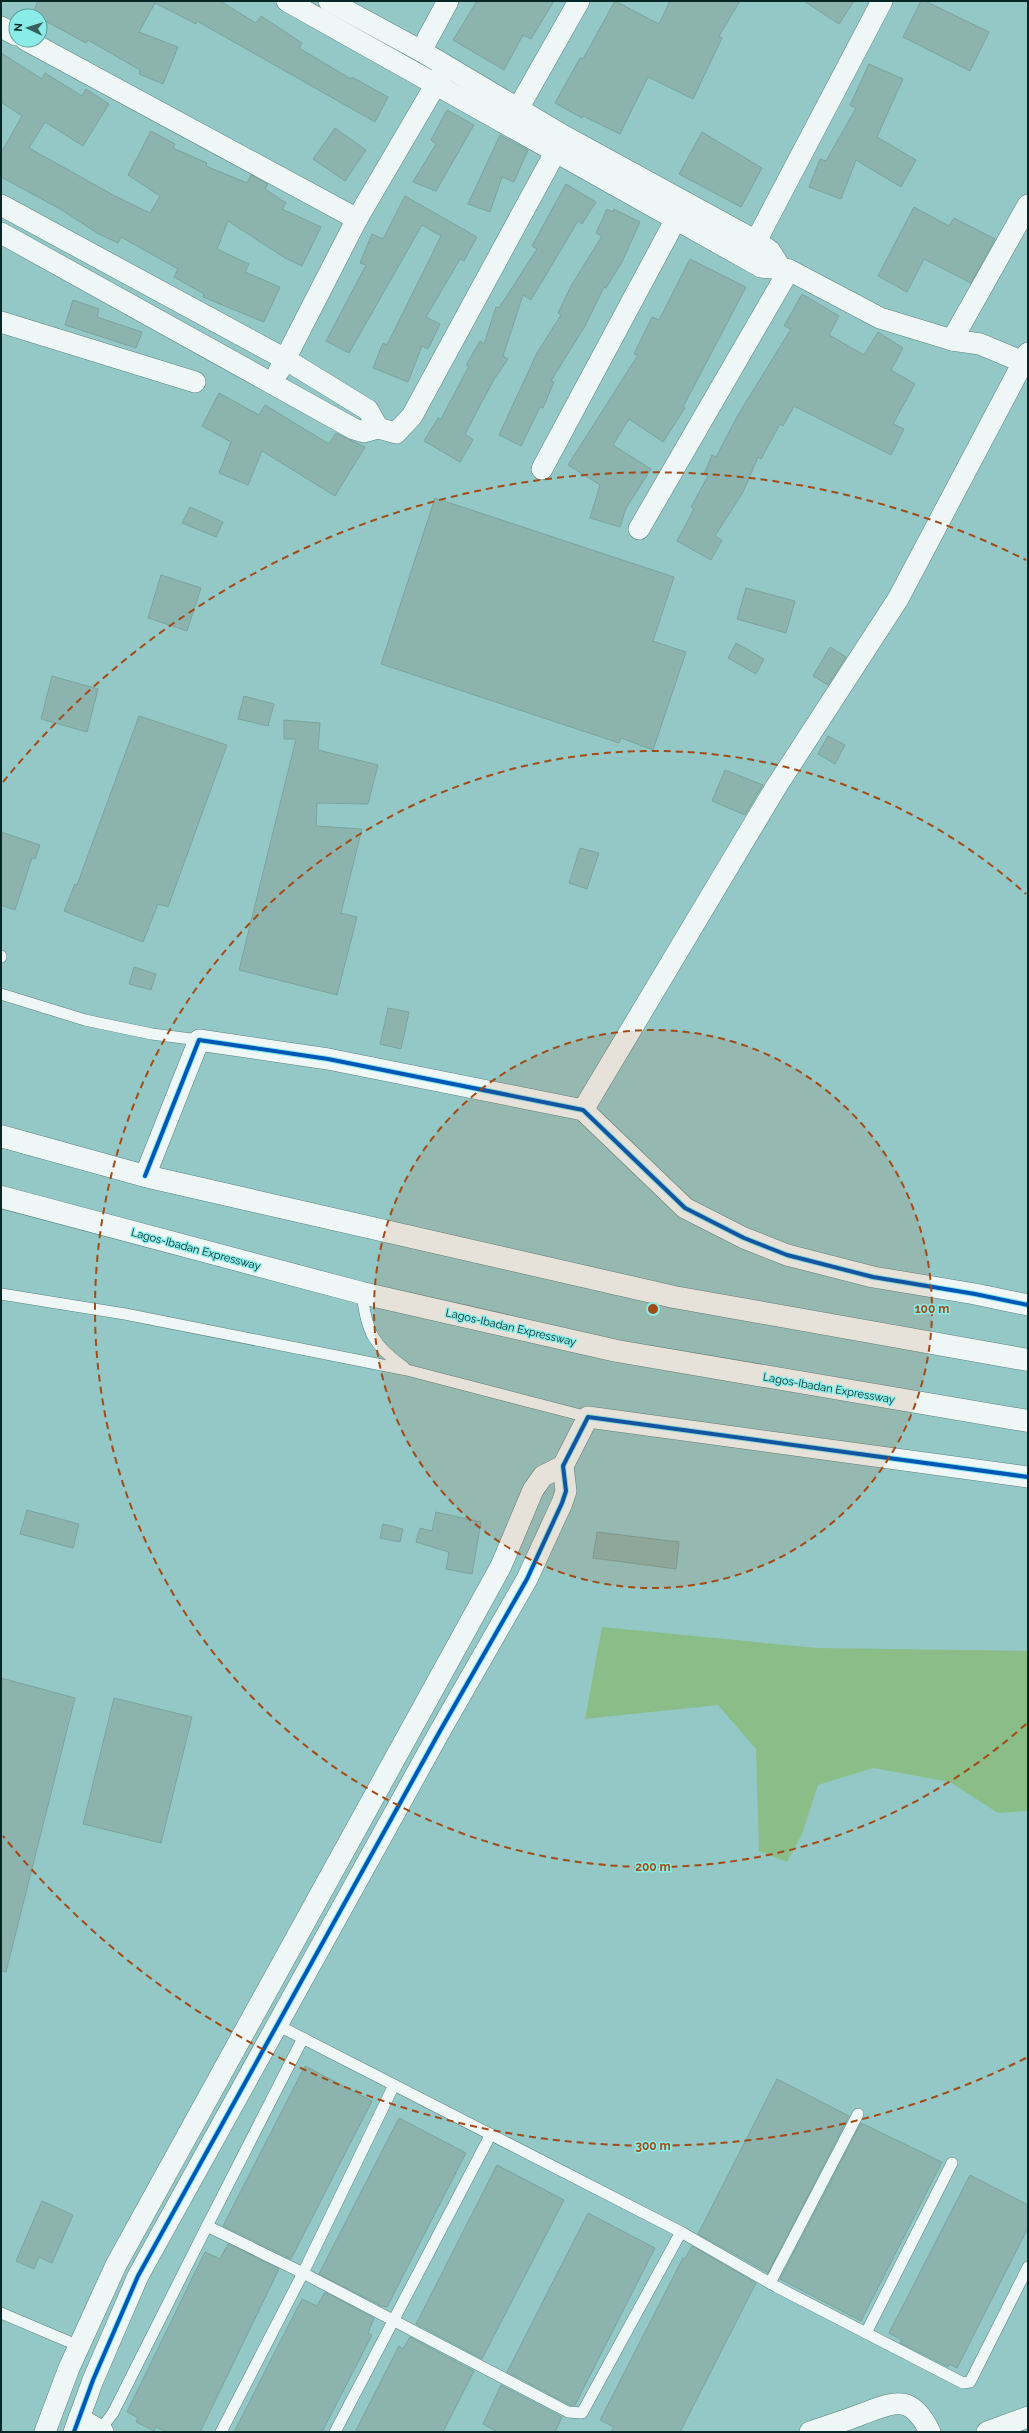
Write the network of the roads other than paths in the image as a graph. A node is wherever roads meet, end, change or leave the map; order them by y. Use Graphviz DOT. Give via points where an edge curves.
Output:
graph roads {
  1 [pos="287,1"];
  2 [pos="329,1"];
  3 [pos="448,1"];
  4 [pos="579,1"];
  5 [pos="882,1"];
  6 [pos="41,48"];
  7 [pos="421,51"];
  8 [pos="441,75"];
  9 [pos="513,117"];
  10 [pos="556,151"];
  11 [pos="1,205"];
  12 [pos="1028,205"];
  13 [pos="357,219"];
  14 [pos="676,219"];
  15 [pos="1,233"];
  16 [pos="756,241"];
  17 [pos="785,268"];
  18 [pos="1,322"];
  19 [pos="952,340"];
  20 [pos="1026,358"];
  21 [pos="285,359"];
  22 [pos="195,382"];
  23 [pos="273,382"];
  24 [pos="378,428"];
  25 [pos="542,469"];
  26 [pos="639,529"];
  27 [pos="1,994"];
  28 [pos="199,1040"];
  29 [pos="583,1110"];
  30 [pos="1,1136"];
  31 [pos="145,1176"];
  32 [pos="1,1197"];
  33 [pos="1,1294"];
  34 [pos="362,1294"];
  35 [pos="1028,1305"];
  36 [pos="1028,1360"];
  37 [pos="407,1370"];
  38 [pos="588,1417"];
  39 [pos="1028,1421"];
  40 [pos="563,1466"];
  41 [pos="1028,1478"];
  42 [pos="277,2025"];
  43 [pos="303,2038"];
  44 [pos="394,2085"];
  45 [pos="858,2114"];
  46 [pos="491,2134"];
  47 [pos="952,2163"];
  48 [pos="207,2226"];
  49 [pos="681,2232"];
  50 [pos="1028,2267"];
  51 [pos="303,2273"];
  52 [pos="770,2283"];
  53 [pos="1,2314"];
  54 [pos="393,2320"];
  55 [pos="866,2332"];
  56 [pos="79,2346"];
  57 [pos="1028,2417"];
  58 [pos="76,2425"];
  59 [pos="101,2431"];
  60 [pos="45,2432"];
  61 [pos="221,2432"];
  62 [pos="335,2432"];
  63 [pos="810,2432"];
  64 [pos="930,2432"];
  65 [pos="987,2432"];
  1 -- 8 [label="street"];
  2 -- 7 [label="street"];
  3 -- 7 [label="street"];
  4 -- 9 [label="street"];
  5 -- 16 [label="street"];
  6 -- 13 [label="street"];
  7 -- 8 [label="street"];
  8 -- 9 [label="street"];
  8 -- 13 [label="street"];
  9 -- 10 [label="street"];
  9 -- 16 [label="street"];
  10 -- 14 [label="street"];
  10 -- 24 [label="street" via="412,416 396,433"];
  11 -- 21 [label="street"];
  12 -- 19 [label="street"];
  13 -- 21 [label="street"];
  14 -- 17 [label="street" via="761,267"];
  14 -- 25 [label="street"];
  15 -- 23 [label="street"];
  16 -- 17 [label="street" via="770,251"];
  17 -- 19 [label="street" via="880,318"];
  17 -- 26 [label="street"];
  18 -- 22 [label="street"];
  19 -- 20 [label="street" via="980,344"];
  20 -- 29 [label="street" via="898,600 776,787"];
  21 -- 23 [label="street"];
  21 -- 24 [label="street" via="368,410"];
  23 -- 24 [label="street" via="354,428 364,432"];
  27 -- 28 [label="lane" via="85,1020 152,1034"];
  28 -- 29 [label="street" via="328,1059"];
  28 -- 31 [label="street"];
  29 -- 35 [label="street" via="685,1208 744,1238 787,1255 873,1277"];
  30 -- 31 [label="highway"];
  31 -- 36 [label="highway" via="674,1297"];
  32 -- 34 [label="highway, Lagos-Ibadan Expressway"];
  33 -- 37 [label="lane" via="125,1314"];
  34 -- 37 [label="lane" via="371,1337 377,1346"];
  34 -- 39 [label="highway, Lagos-Ibadan Expressway" via="617,1351"];
  37 -- 38 [label="lane"];
  38 -- 40 [label="street"];
  38 -- 41 [label="street"];
  40 -- 42 [label="street" via="566,1491 562,1504 527,1579"];
  40 -- 56 [label="street" via="543,1476 533,1490 501,1566 120,2258"];
  42 -- 43 [label="lane"];
  42 -- 58 [label="street" via="138,2276"];
  43 -- 44 [label="lane"];
  43 -- 48 [label="lane"];
  44 -- 46 [label="lane"];
  44 -- 51 [label="lane"];
  45 -- 52 [label="lane"];
  46 -- 49 [label="lane"];
  46 -- 54 [label="lane"];
  47 -- 55 [label="lane"];
  48 -- 51 [label="lane"];
  48 -- 59 [label="lane"];
  49 -- 52 [label="lane"];
  49 -- 54 [label="lane" via="582,2413 568,2412"];
  50 -- 55 [label="lane" via="970,2382 963,2383"];
  51 -- 54 [label="lane"];
  51 -- 61 [label="lane"];
  52 -- 55 [label="lane"];
  53 -- 56 [label="lane"];
  54 -- 62 [label="lane"];
  56 -- 60 [label="street"];
  57 -- 65 [label="street"];
  58 -- 59 [label="street"];
  63 -- 64 [label="street" via="892,2402 910,2407 925,2422"];
}
